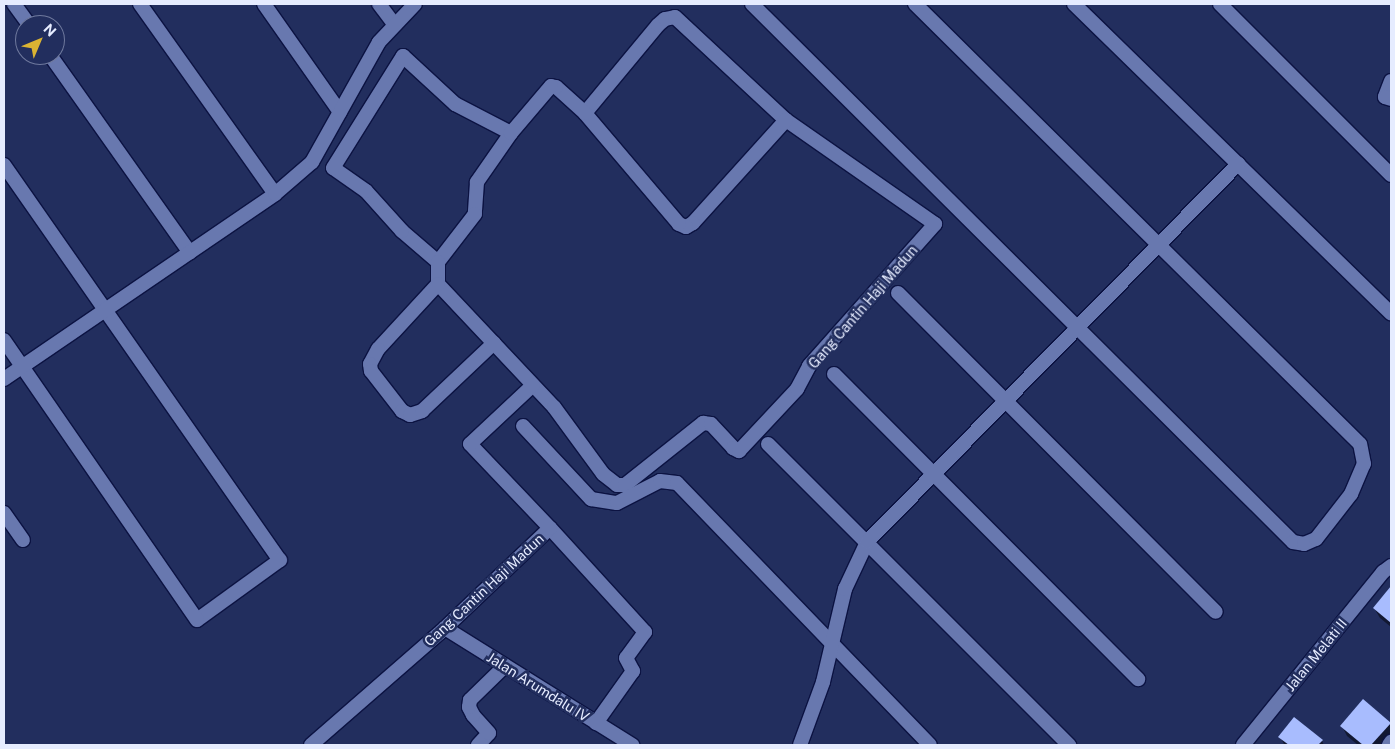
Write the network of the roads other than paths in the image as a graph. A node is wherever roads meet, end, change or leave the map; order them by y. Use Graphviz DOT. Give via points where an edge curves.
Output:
graph roads {
  1 [pos="14,4"];
  2 [pos="140,4"];
  3 [pos="264,4"];
  4 [pos="379,4"];
  5 [pos="415,4"];
  6 [pos="752,4"];
  7 [pos="915,4"];
  8 [pos="1074,4"];
  9 [pos="1220,4"];
  10 [pos="22,15"];
  11 [pos="395,25"];
  12 [pos="57,65"];
  13 [pos="1391,80"];
  14 [pos="1391,99"];
  15 [pos="340,112"];
  16 [pos="585,113"];
  17 [pos="786,120"];
  18 [pos="510,133"];
  19 [pos="1238,164"];
  20 [pos="4,165"];
  21 [pos="1391,174"];
  22 [pos="275,194"];
  23 [pos="1158,245"];
  24 [pos="190,253"];
  25 [pos="438,262"];
  26 [pos="438,284"];
  27 [pos="898,294"];
  28 [pos="106,310"];
  29 [pos="1391,313"];
  30 [pos="1078,327"];
  31 [pos="4,340"];
  32 [pos="494,343"];
  33 [pos="22,367"];
  34 [pos="834,374"];
  35 [pos="4,379"];
  36 [pos="533,385"];
  37 [pos="1006,401"];
  38 [pos="523,426"];
  39 [pos="768,444"];
  40 [pos="934,474"];
  41 [pos="4,513"];
  42 [pos="550,528"];
  43 [pos="23,540"];
  44 [pos="866,542"];
  45 [pos="1391,566"];
  46 [pos="1216,612"];
  47 [pos="445,628"];
  48 [pos="832,644"];
  49 [pos="505,666"];
  50 [pos="1138,679"];
  51 [pos="596,723"];
  52 [pos="1391,742"];
  53 [pos="311,745"];
  54 [pos="478,745"];
  55 [pos="632,745"];
  56 [pos="800,745"];
  57 [pos="930,745"];
  58 [pos="1069,745"];
  59 [pos="1243,745"];
  60 [pos="1389,745"];
  1 -- 10 [label="street"];
  2 -- 22 [label="street"];
  3 -- 15 [label="street"];
  4 -- 11 [label="street"];
  5 -- 11 [label="street"];
  6 -- 30 [label="street"];
  7 -- 23 [label="street"];
  8 -- 19 [label="street"];
  9 -- 21 [label="street"];
  11 -- 15 [label="street" via="379,42"];
  12 -- 24 [label="street"];
  13 -- 14 [label="street" via="1385,97"];
  15 -- 22 [label="street" via="312,162"];
  16 -- 17 [label="street" via="658,25 675,17"];
  16 -- 17 [label="street" via="679,224 686,227"];
  16 -- 18 [label="street" via="551,86"];
  17 -- 36 [label="street, Gang Cantin Haji Madun" via="935,224 809,366 798,390 739,451 711,424 703,423 625,485 616,486"];
  18 -- 25 [label="street" via="477,182 475,214"];
  18 -- 25 [label="street" via="455,104 403,56 333,168 366,191 402,231"];
  19 -- 23 [label="street"];
  19 -- 29 [label="street"];
  20 -- 28 [label="street"];
  22 -- 24 [label="street"];
  23 -- 30 [label="street"];
  23 -- 30 [label="street" via="1360,444 1364,464 1350,494 1316,538 1304,544 1293,542"];
  24 -- 28 [label="street"];
  25 -- 26 [label="street"];
  26 -- 32 [label="street, Gang Cantin Haji Madun"];
  26 -- 32 [label="street" via="378,349 370,364 371,371 402,411 410,415 422,411"];
  27 -- 37 [label="street"];
  28 -- 33 [label="street"];
  28 -- 33 [label="street" via="280,560 196,620"];
  30 -- 37 [label="street"];
  31 -- 33 [label="street"];
  32 -- 36 [label="street, Gang Cantin Haji Madun"];
  33 -- 35 [label="street"];
  34 -- 40 [label="street"];
  36 -- 42 [label="street, Gang Cantin Haji Madun" via="470,444"];
  37 -- 40 [label="street"];
  37 -- 46 [label="street"];
  38 -- 48 [label="street" via="591,499 617,503 660,481 677,484"];
  39 -- 44 [label="street"];
  40 -- 44 [label="street"];
  40 -- 50 [label="street"];
  41 -- 43 [label="street"];
  42 -- 47 [label="street, Gang Cantin Haji Madun"];
  42 -- 51 [label="street" via="645,632 626,658 632,671"];
  44 -- 48 [label="street" via="845,589"];
  44 -- 58 [label="street"];
  45 -- 59 [label="street, Jalan Melati II"];
  47 -- 49 [label="street, Jalan Arumdalu IV"];
  47 -- 53 [label="street, Gang Cantin Haji Madun"];
  48 -- 56 [label="street" via="823,682"];
  48 -- 57 [label="street"];
  49 -- 51 [label="street, Jalan Arumdalu IV"];
  49 -- 54 [label="street" via="470,700 473,715 490,733"];
  51 -- 55 [label="street, Jalan Arumdalu IV"];
  52 -- 60 [label="street"];
}
